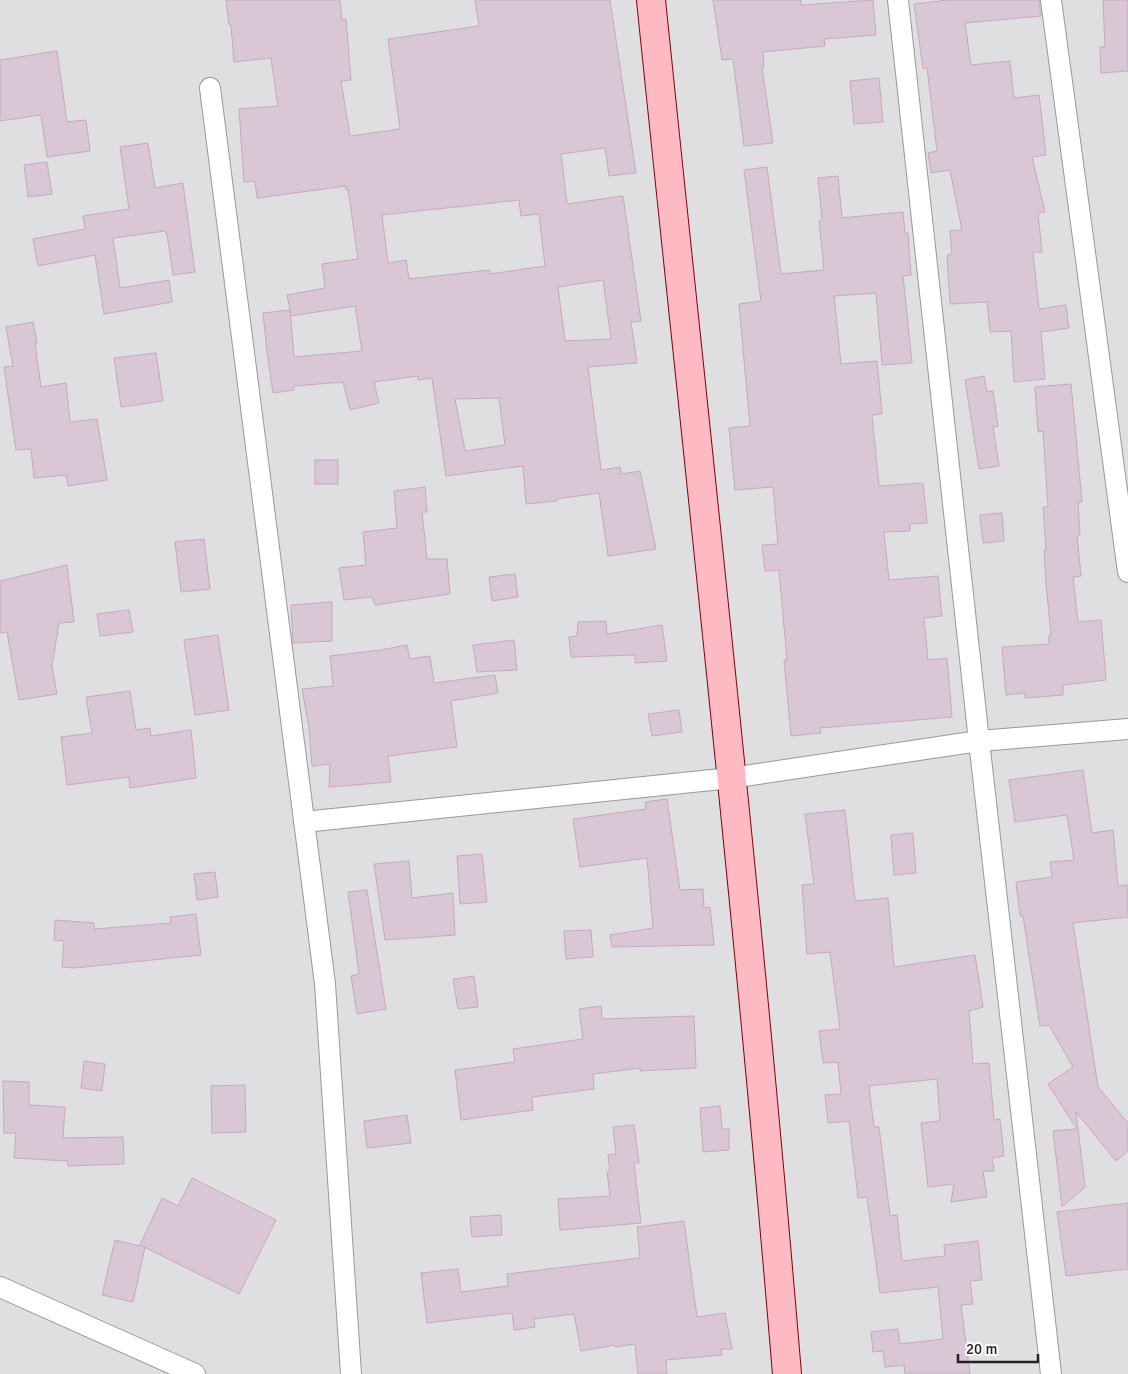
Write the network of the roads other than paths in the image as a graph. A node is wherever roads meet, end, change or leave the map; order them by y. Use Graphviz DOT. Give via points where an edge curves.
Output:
graph roads {
  1 [pos="651,0"];
  2 [pos="898,0"];
  3 [pos="1051,0"];
  4 [pos="210,88"];
  5 [pos="1128,572"];
  6 [pos="1128,729"];
  7 [pos="979,741"];
  8 [pos="731,778"];
  9 [pos="304,822"];
  10 [pos="0,1287"];
  11 [pos="196,1374"];
  12 [pos="350,1374"];
  13 [pos="787,1374"];
  14 [pos="1051,1374"];
  1 -- 8 [label="main road"];
  2 -- 7 [label="street"];
  3 -- 5 [label="street"];
  4 -- 9 [label="street"];
  6 -- 7 [label="street"];
  7 -- 8 [label="street"];
  7 -- 14 [label="street"];
  8 -- 9 [label="street"];
  8 -- 13 [label="main road"];
  9 -- 12 [label="street" via="324,984"];
  10 -- 11 [label="street"];
}
